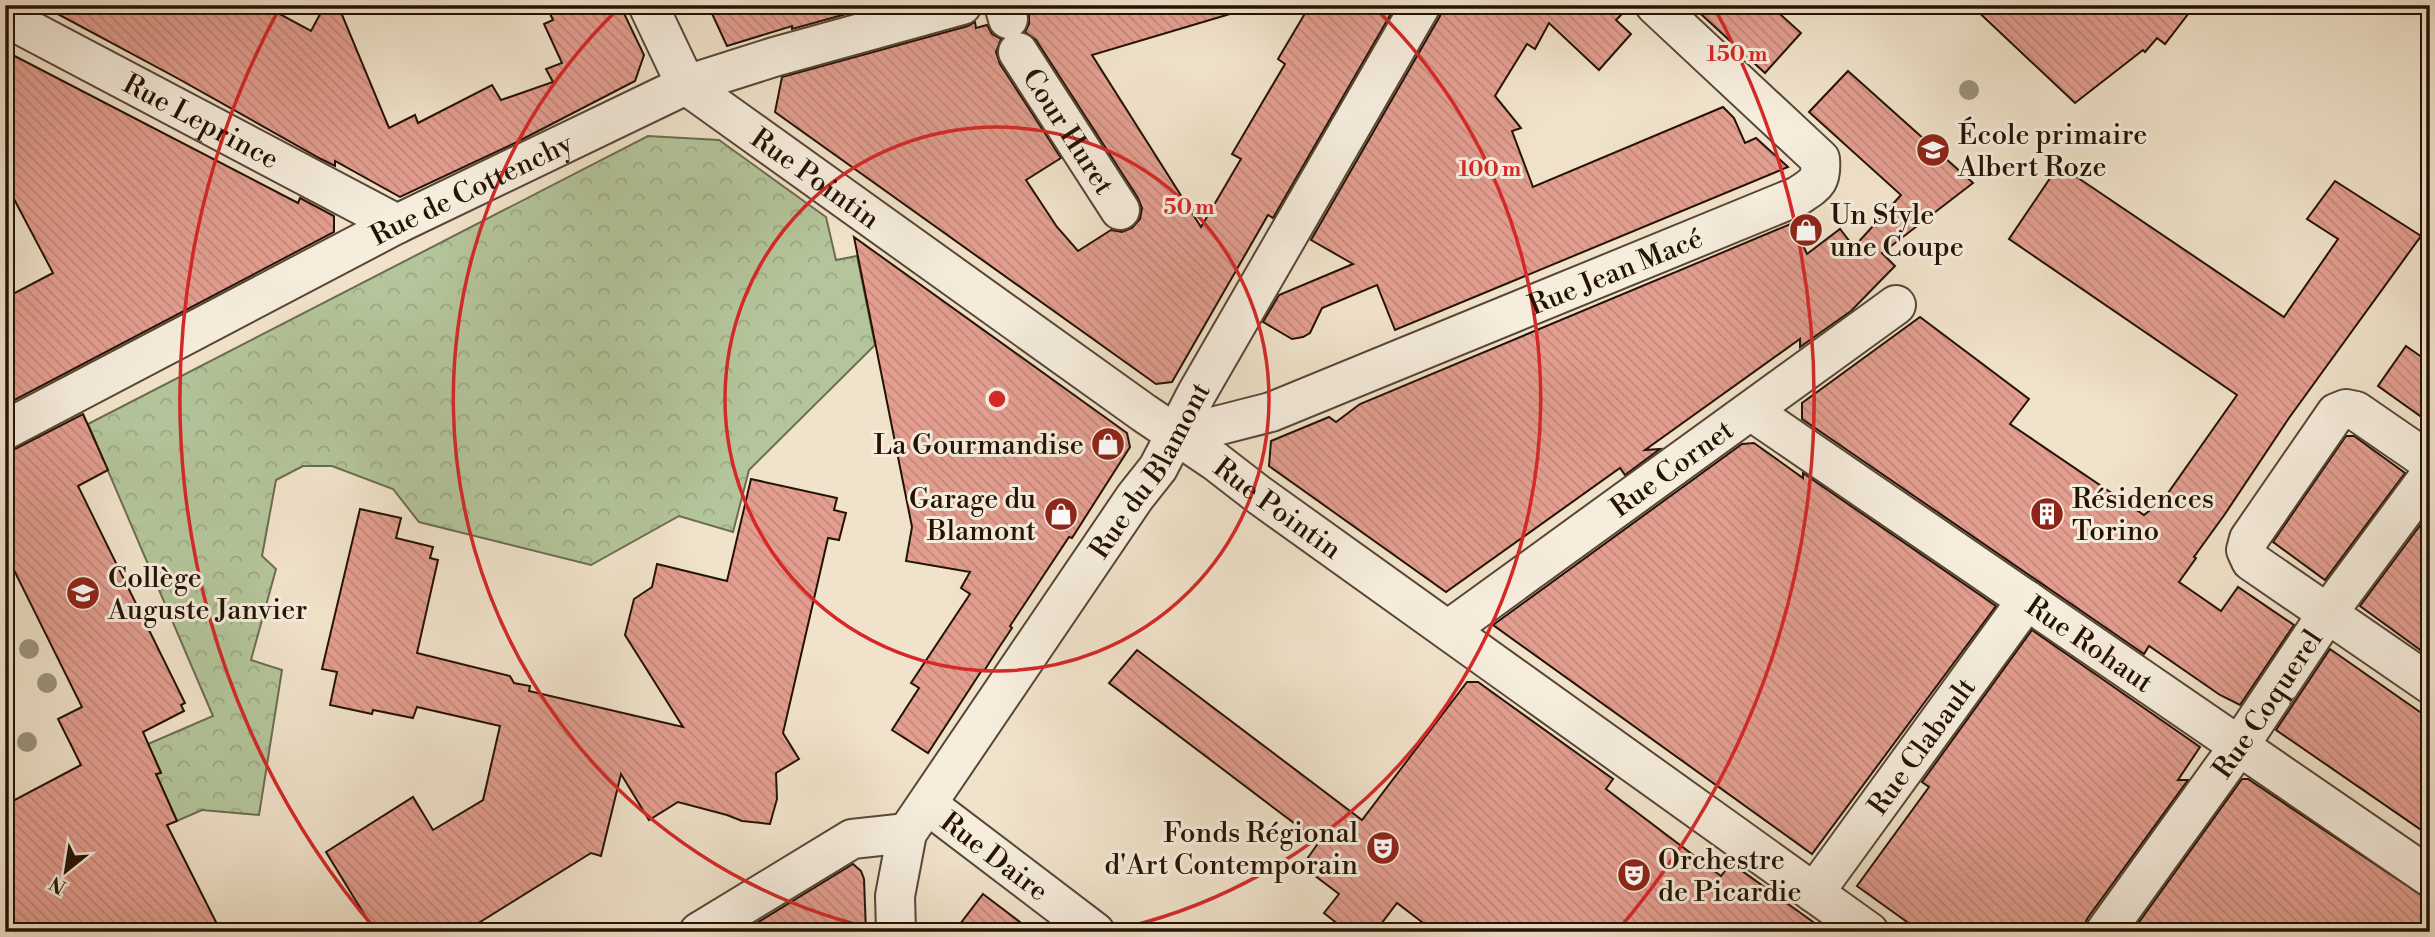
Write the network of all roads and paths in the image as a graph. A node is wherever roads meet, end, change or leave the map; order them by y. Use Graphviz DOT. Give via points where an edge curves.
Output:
graph roads {
  1 [pos="648,5"];
  2 [pos="1421,5"];
  3 [pos="1654,5"];
  4 [pos="945,8"];
  5 [pos="5,17"];
  6 [pos="46,20"];
  7 [pos="1010,26"];
  8 [pos="686,85"];
  9 [pos="1120,210"];
  10 [pos="397,224"];
  11 [pos="1896,305"];
  12 [pos="1751,411"];
  13 [pos="5,430"];
  14 [pos="1177,436"];
  15 [pos="2429,473"];
  16 [pos="2027,600"];
  17 [pos="2327,614"];
  18 [pos="1448,630"];
  19 [pos="2430,684"];
  20 [pos="2239,746"];
  21 [pos="918,819"];
  22 [pos="2430,877"];
  23 [pos="1814,892"];
  24 [pos="699,932"];
  25 [pos="896,932"];
  26 [pos="1095,932"];
  27 [pos="1869,932"];
  28 [pos="2105,932"];
  1 -- 8 [label="street"];
  2 -- 14 [label="street, Rue du Blamont" via="1197,393"];
  3 -- 14 [label="street, Rue Jean Macé" via="1820,159 1821,175 1814,185 1798,196 1271,412"];
  4 -- 8 [label="street, Rue de Cottenchy"];
  5 -- 6 [label="street, Rue Leprince"];
  6 -- 10 [label="street, Rue Leprince"];
  7 -- 9 [label="street, Cour Huret"];
  8 -- 10 [label="street, Rue de Cottenchy"];
  8 -- 14 [label="street, Rue Pointin"];
  10 -- 13 [label="street, Rue de Cottenchy"];
  11 -- 12 [label="street, Rue Cornet"];
  12 -- 16 [label="street, Rue Rohaut"];
  12 -- 18 [label="street, Rue Cornet"];
  14 -- 18 [label="street, Rue Pointin"];
  14 -- 21 [label="street, Rue du Blamont"];
  15 -- 17 [label="street, Rue Coquerel"];
  15 -- 17 [label="street" via="2356,411 2336,413 2249,539 2246,550 2251,561"];
  16 -- 20 [label="street, Rue Rohaut"];
  16 -- 23 [label="street, Rue Clabault"];
  17 -- 19 [label="street"];
  17 -- 20 [label="street, Rue Coquerel"];
  18 -- 23 [label="street, Rue Pointin"];
  20 -- 22 [label="street, Rue Rohaut"];
  20 -- 28 [label="street, Rue Coquerel"];
  21 -- 24 [label="street" via="852,839"];
  21 -- 25 [label="street, Rue du Blamont" via="895,896"];
  21 -- 26 [label="street, Rue Daire"];
  23 -- 27 [label="street, Rue Pointin"];
}
